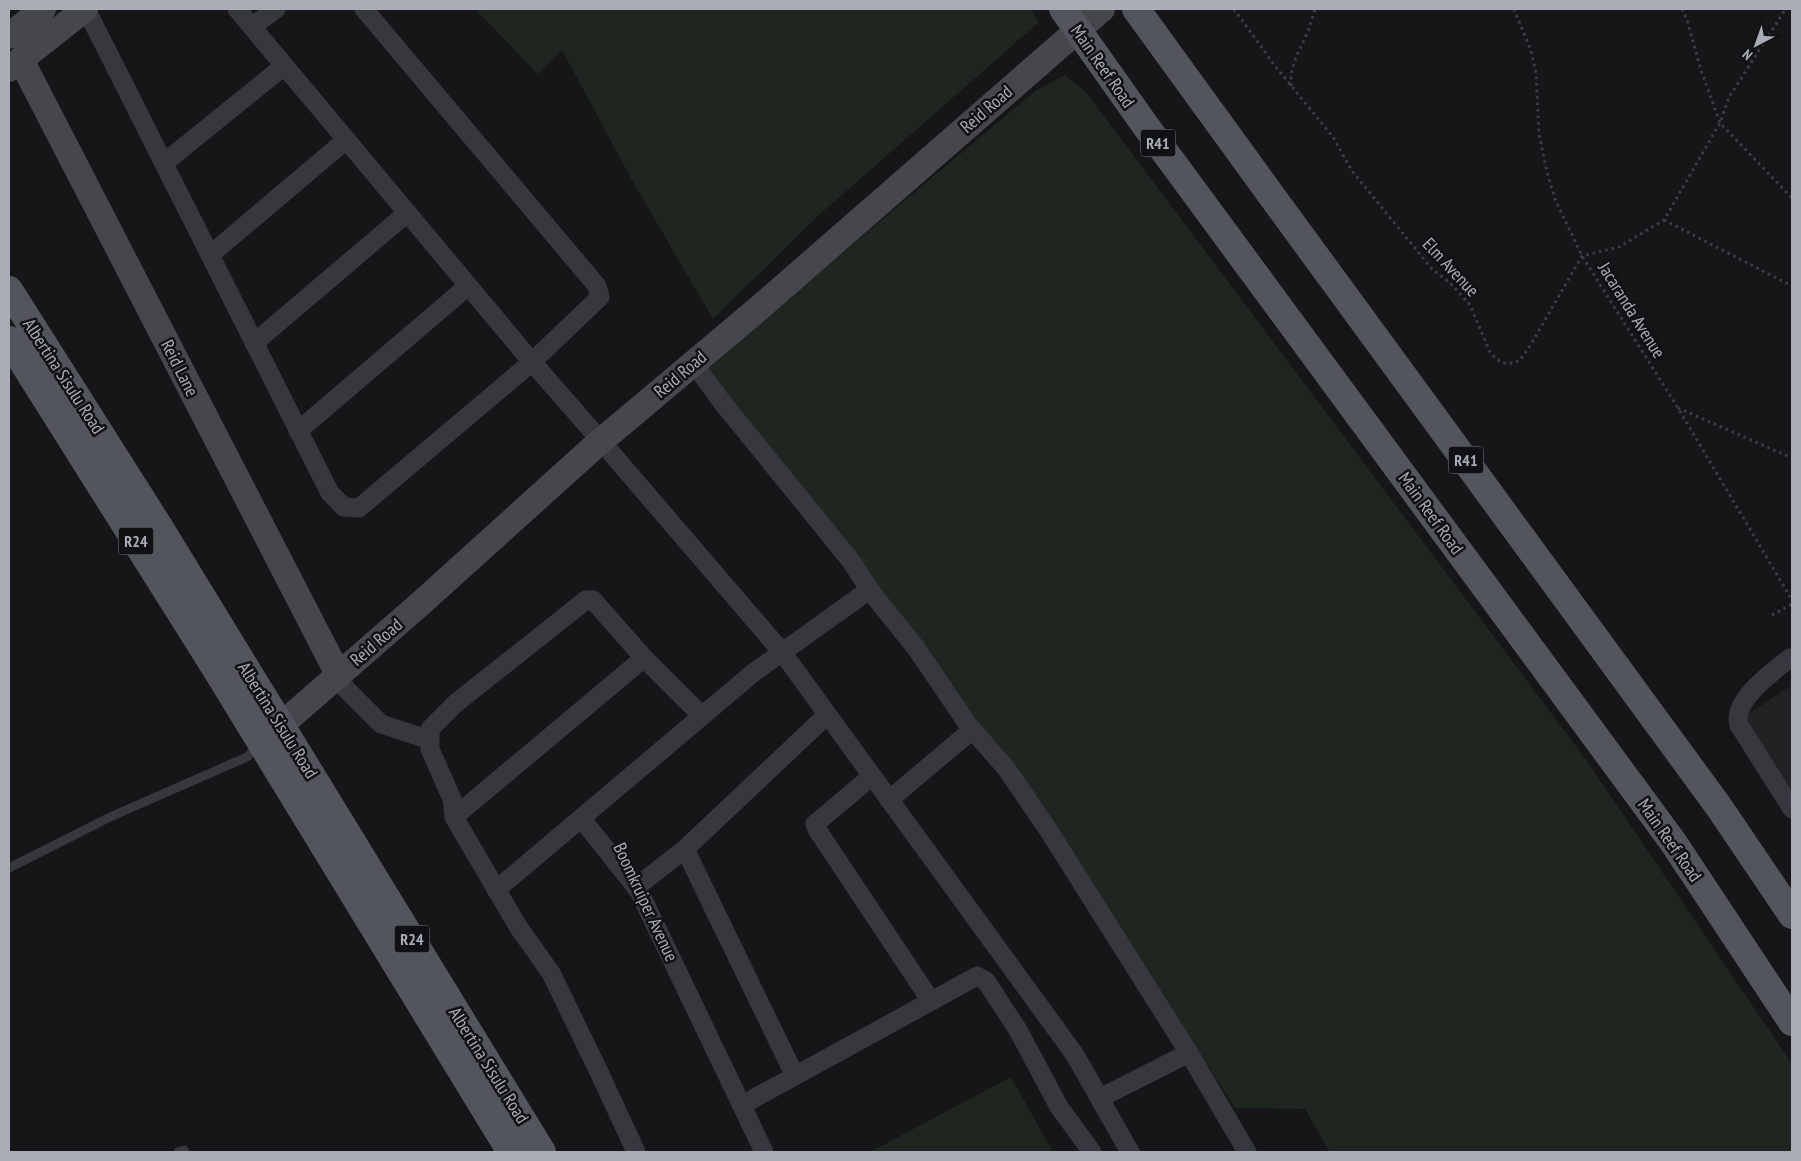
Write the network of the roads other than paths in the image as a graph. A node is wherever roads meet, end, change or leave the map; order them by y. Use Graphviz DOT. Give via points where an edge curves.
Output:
graph roads {
  1 [pos="43,9"];
  2 [pos="86,9"];
  3 [pos="237,9"];
  4 [pos="276,9"];
  5 [pos="364,9"];
  6 [pos="1102,9"];
  7 [pos="1136,9"];
  8 [pos="1070,19"];
  9 [pos="252,27"];
  10 [pos="9,36"];
  11 [pos="15,65"];
  12 [pos="284,66"];
  13 [pos="346,140"];
  14 [pos="164,163"];
  15 [pos="407,213"];
  16 [pos="210,255"];
  17 [pos="468,286"];
  18 [pos="9,290"];
  19 [pos="9,340"];
  20 [pos="254,343"];
  21 [pos="532,362"];
  22 [pos="693,362"];
  23 [pos="298,431"];
  24 [pos="601,440"];
  25 [pos="865,593"];
  26 [pos="782,652"];
  27 [pos="644,658"];
  28 [pos="1790,658"];
  29 [pos="339,676"];
  30 [pos="827,715"];
  31 [pos="702,716"];
  32 [pos="281,726"];
  33 [pos="972,730"];
  34 [pos="430,740"];
  35 [pos="260,743"];
  36 [pos="872,776"];
  37 [pos="889,800"];
  38 [pos="1792,808"];
  39 [pos="454,817"];
  40 [pos="581,818"];
  41 [pos="685,849"];
  42 [pos="9,868"];
  43 [pos="636,887"];
  44 [pos="496,890"];
  45 [pos="1792,915"];
  46 [pos="931,1001"];
  47 [pos="1792,1022"];
  48 [pos="1189,1053"];
  49 [pos="795,1076"];
  50 [pos="1100,1098"];
  51 [pos="742,1105"];
  52 [pos="511,1152"];
  53 [pos="542,1152"];
  54 [pos="636,1152"];
  55 [pos="764,1152"];
  56 [pos="1092,1152"];
  57 [pos="1130,1152"];
  58 [pos="1247,1152"];
  1 -- 10 [label="street"];
  2 -- 11 [label="street"];
  2 -- 14 [label="street"];
  3 -- 9 [label="street"];
  4 -- 9 [label="street"];
  5 -- 21 [label="street" via="597,286 600,298"];
  6 -- 8 [label="street, Reid Road"];
  7 -- 45 [label="main road, R41" via="1708,791"];
  8 -- 22 [label="street, Reid Road" via="758,309"];
  8 -- 47 [label="main road, Main Reef Road / R41" via="1674,842"];
  9 -- 12 [label="street"];
  11 -- 29 [label="street, Reid Lane"];
  12 -- 13 [label="street"];
  12 -- 14 [label="street"];
  13 -- 15 [label="street"];
  13 -- 16 [label="street"];
  14 -- 16 [label="street"];
  15 -- 17 [label="street"];
  15 -- 20 [label="street"];
  16 -- 20 [label="street"];
  17 -- 21 [label="street"];
  17 -- 23 [label="street"];
  18 -- 32 [label="main road, Albertina Sisulu Road / R24"];
  19 -- 35 [label="main road, Albertina Sisulu Road / R24"];
  20 -- 23 [label="street"];
  21 -- 23 [label="street" via="359,508 344,507 330,493"];
  21 -- 24 [label="street"];
  22 -- 24 [label="street, Reid Road"];
  22 -- 33 [label="street" via="851,561"];
  24 -- 26 [label="street"];
  24 -- 29 [label="street, Reid Road"];
  25 -- 26 [label="street"];
  26 -- 30 [label="street"];
  26 -- 31 [label="street"];
  27 -- 31 [label="street"];
  27 -- 34 [label="street" via="594,600 586,600 456,702 430,729"];
  27 -- 39 [label="street"];
  28 -- 38 [label="street" via="1743,702 1737,719"];
  29 -- 32 [label="street, Reid Road"];
  29 -- 34 [label="street" via="346,689 381,724"];
  30 -- 36 [label="street"];
  30 -- 41 [label="street"];
  31 -- 40 [label="street"];
  32 -- 35 [label="street, Reid Road"];
  32 -- 53 [label="main road, Albertina Sisulu Road / R24"];
  33 -- 37 [label="street"];
  33 -- 48 [label="street" via="1006,768 1049,831"];
  34 -- 39 [label="street" via="430,749 452,798"];
  35 -- 42 [label="lane" via="247,757 110,817"];
  35 -- 52 [label="main road, Albertina Sisulu Road / R24"];
  36 -- 37 [label="street"];
  36 -- 46 [label="street" via="815,824"];
  37 -- 50 [label="street" via="1076,1055"];
  39 -- 44 [label="street"];
  40 -- 43 [label="street"];
  40 -- 44 [label="street"];
  41 -- 43 [label="street"];
  41 -- 49 [label="street"];
  43 -- 51 [label="street"];
  44 -- 54 [label="street" via="551,974"];
  46 -- 49 [label="street"];
  46 -- 56 [label="street" via="977,976 986,981 1018,1030 1059,1107"];
  48 -- 50 [label="street"];
  48 -- 58 [label="street"];
  49 -- 51 [label="street"];
  50 -- 57 [label="street"];
  51 -- 55 [label="street"];
}
